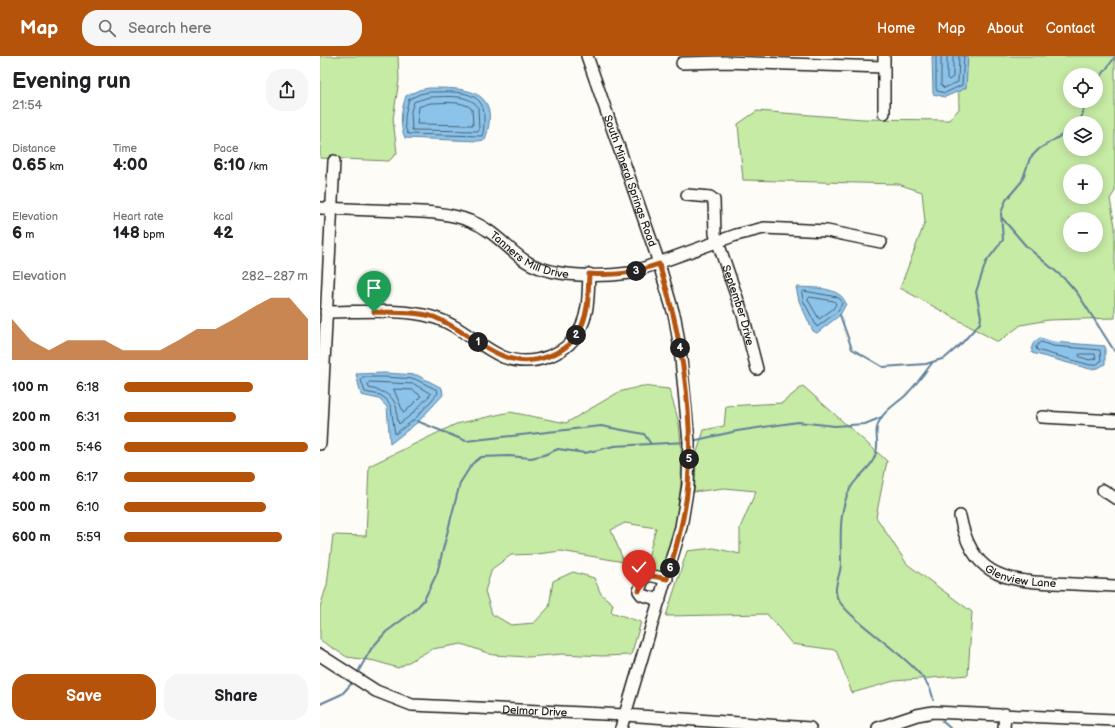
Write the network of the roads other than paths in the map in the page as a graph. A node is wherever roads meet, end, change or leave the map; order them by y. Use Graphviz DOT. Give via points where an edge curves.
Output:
graph roads {
  1 [pos="587,56"];
  2 [pos="717,59"];
  3 [pos="884,61"];
  4 [pos="682,63"];
  5 [pos="884,113"];
  6 [pos="334,161"];
  7 [pos="687,195"];
  8 [pos="326,208"];
  9 [pos="718,242"];
  10 [pos="881,242"];
  11 [pos="659,264"];
  12 [pos="589,274"];
  13 [pos="326,312"];
  14 [pos="757,369"];
  15 [pos="1042,417"];
  16 [pos="1115,421"];
  17 [pos="320,444"];
  18 [pos="1102,490"];
  19 [pos="1115,498"];
  20 [pos="960,516"];
  21 [pos="667,579"];
  22 [pos="1115,586"];
  23 [pos="660,600"];
  24 [pos="320,655"];
  25 [pos="1005,714"];
  26 [pos="625,715"];
  27 [pos="1115,720"];
  28 [pos="621,728"];
  29 [pos="810,728"];
  30 [pos="878,728"];
  31 [pos="1004,728"];
  1 -- 11 [label="street, South Mineral Springs Road"];
  2 -- 3 [label="street"];
  2 -- 4 [label="street"];
  3 -- 5 [label="street"];
  6 -- 8 [label="street"];
  7 -- 9 [label="street, September Drive" via="710,197 714,200 715,234"];
  8 -- 12 [label="street, Tanners Mill Drive" via="453,216 483,227 532,265 556,272"];
  8 -- 13 [label="street"];
  9 -- 10 [label="street, Tanners Mill Drive" via="764,228 827,231"];
  9 -- 11 [label="street, Tanners Mill Drive"];
  9 -- 14 [label="street, September Drive" via="743,315"];
  11 -- 12 [label="street, Tanners Mill Drive" via="630,273"];
  11 -- 21 [label="street, South Mineral Springs Road" via="678,334 689,442 688,485 684,512"];
  12 -- 13 [label="street" via="587,308 582,326 562,349 539,360 523,361 503,357 452,325 432,317 412,313"];
  13 -- 17 [label="street"];
  15 -- 16 [label="street"];
  18 -- 19 [label="street"];
  20 -- 22 [label="street, Glenview Lane" via="966,540 976,556 983,564 1003,576 1020,582"];
  21 -- 23 [label="street, South Mineral Springs Road"];
  21 -- 23 [label="street" via="648,575 644,577 639,591 642,595"];
  23 -- 26 [label="street, South Mineral Springs Road"];
  24 -- 26 [label="street, Delmar Drive" via="376,691 412,705"];
  25 -- 27 [label="street"];
  25 -- 30 [label="street" via="933,712"];
  25 -- 31 [label="street"];
  26 -- 28 [label="street, South Mineral Springs Road"];
  26 -- 29 [label="street, Delmar Drive"];
}
